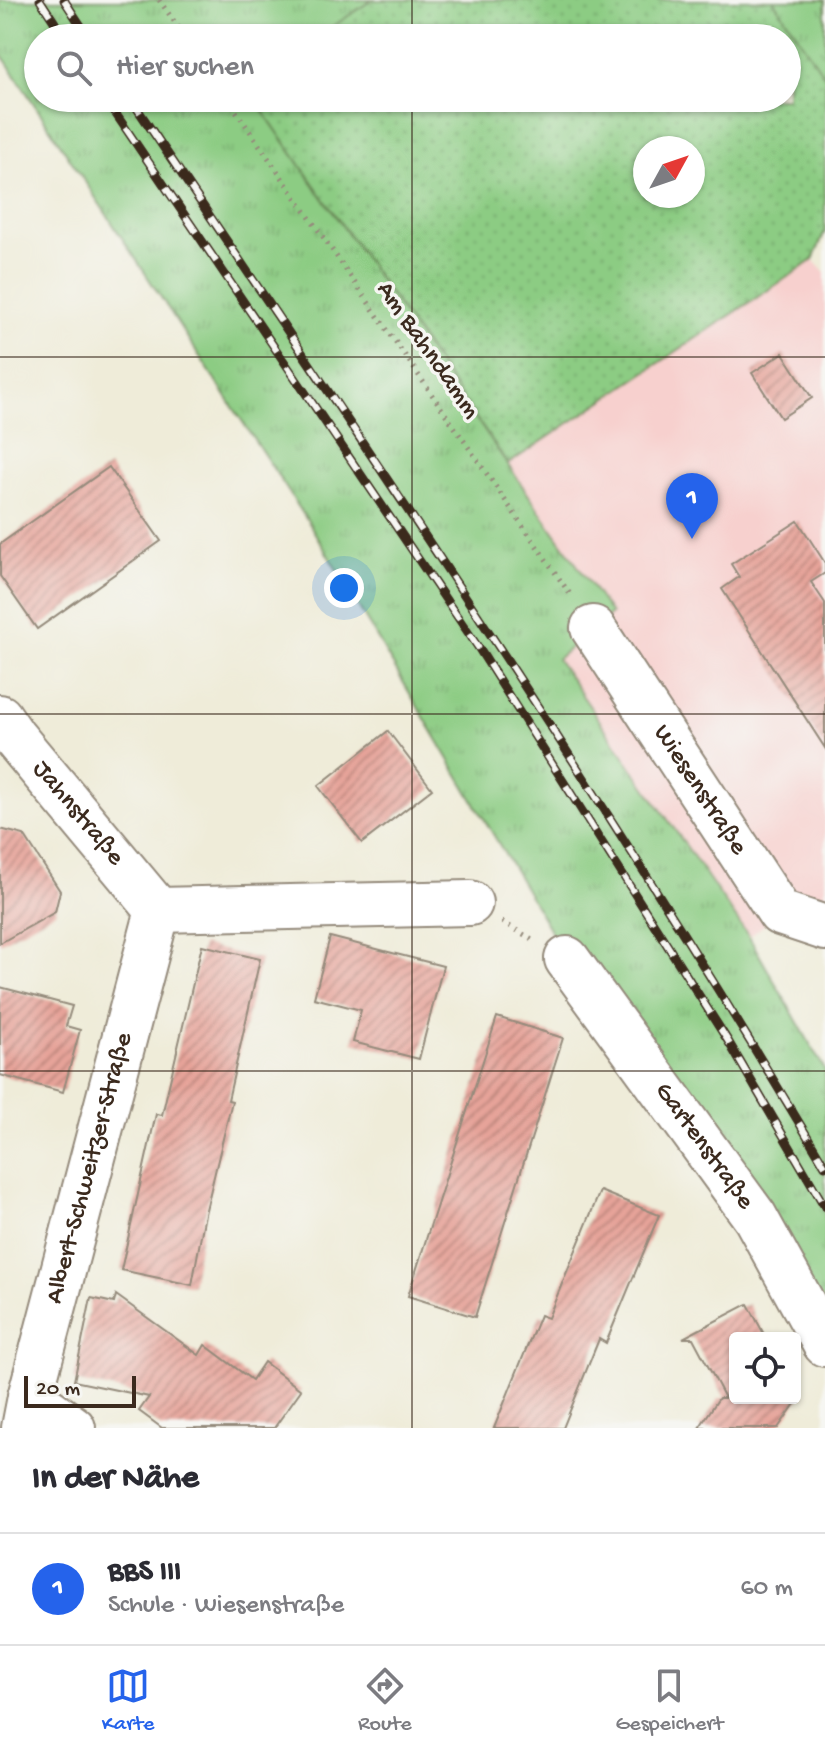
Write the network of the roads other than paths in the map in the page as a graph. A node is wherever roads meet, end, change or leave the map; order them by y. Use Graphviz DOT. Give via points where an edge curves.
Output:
graph roads {
  1 [pos="593,628"];
  2 [pos="0,717"];
  3 [pos="470,903"];
  4 [pos="158,910"];
  5 [pos="825,928"];
  6 [pos="567,959"];
  7 [pos="825,1344"];
  8 [pos="27,1412"];
  9 [pos="73,1428"];
  1 -- 5 [label="street, Wiesenstraße" via="780,913"];
  2 -- 4 [label="street, Jahnstraße"];
  3 -- 4 [label="street"];
  4 -- 8 [label="street, Albert-Schweitzer-Straße"];
  6 -- 7 [label="street, Gartenstraße" via="755,1217"];
  8 -- 9 [label="street"];
}
